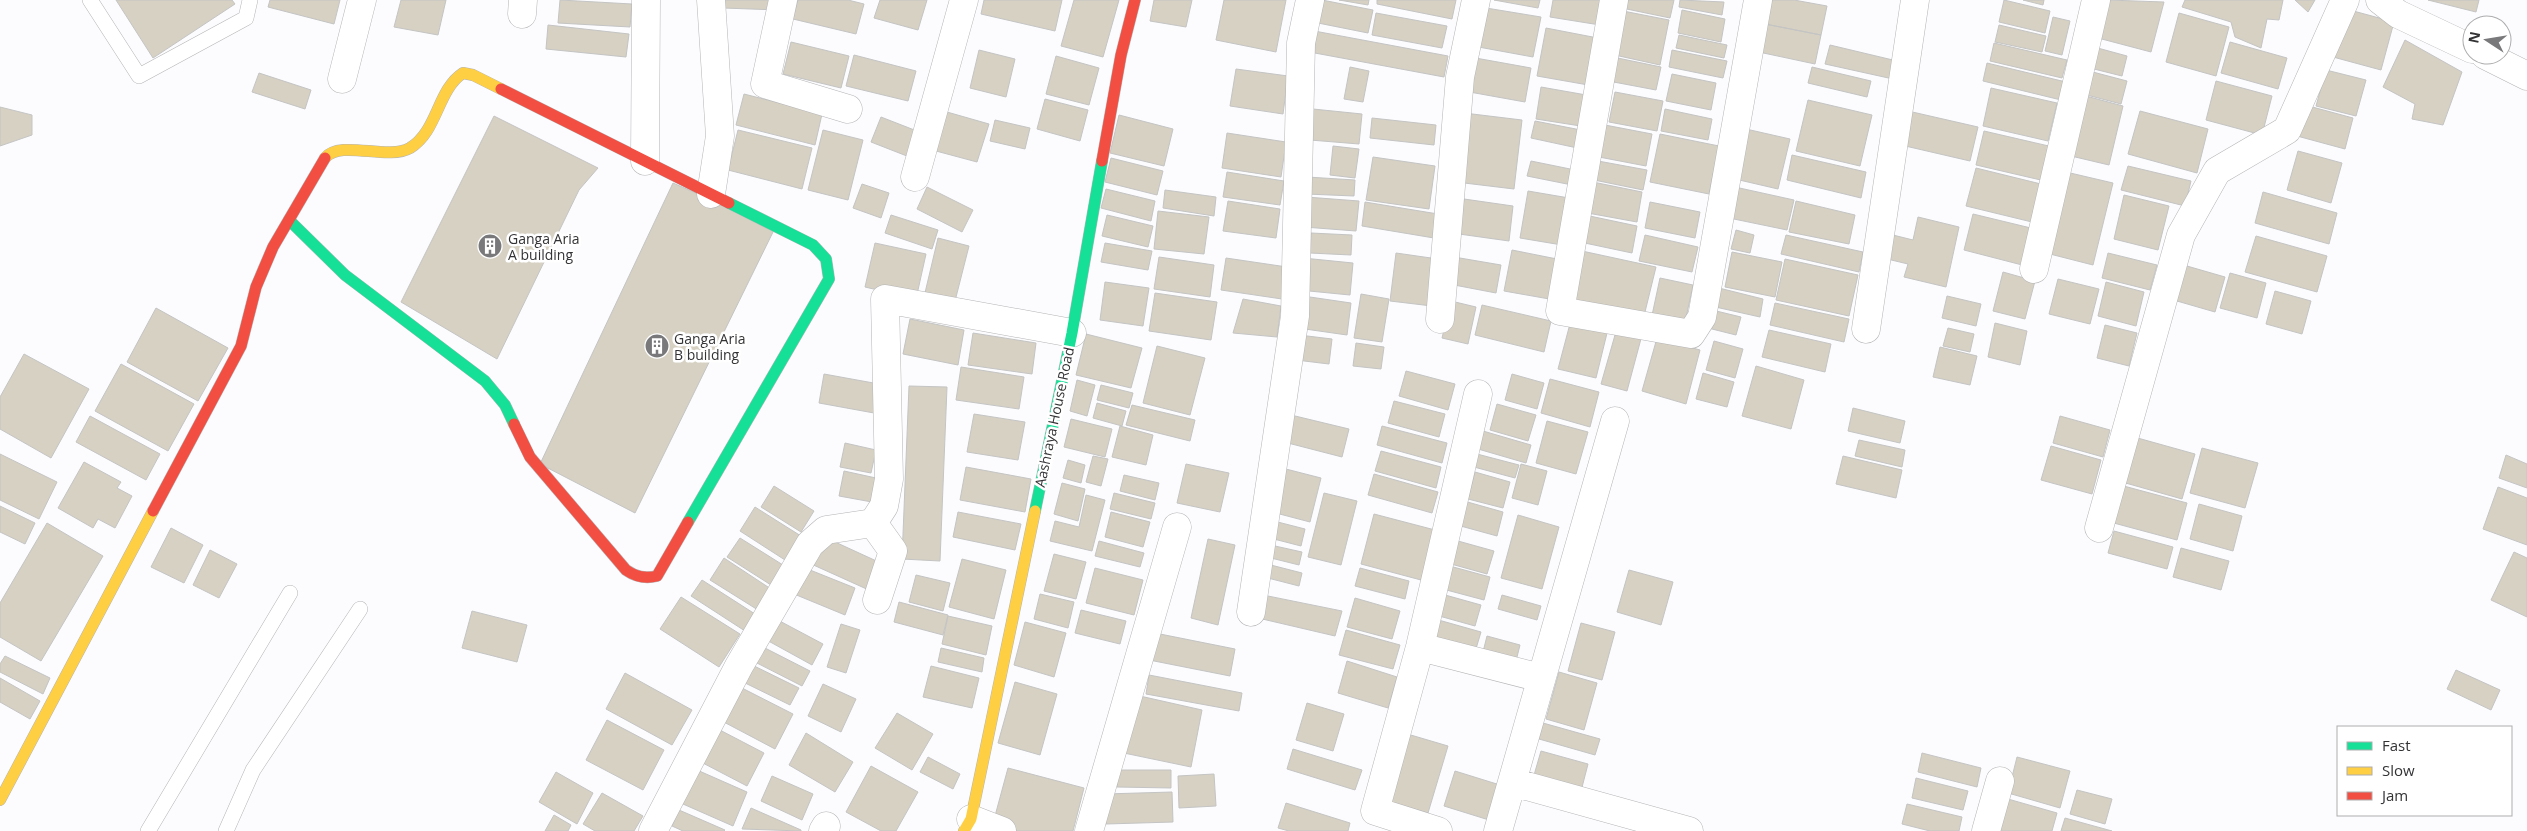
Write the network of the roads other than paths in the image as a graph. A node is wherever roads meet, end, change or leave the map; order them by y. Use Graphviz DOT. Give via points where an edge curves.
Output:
graph roads {
  1 [pos="90,0"];
  2 [pos="250,0"];
  3 [pos="362,0"];
  4 [pos="646,0"];
  5 [pos="711,0"];
  6 [pos="784,0"];
  7 [pos="964,0"];
  8 [pos="1135,0"];
  9 [pos="1310,0"];
  10 [pos="1476,0"];
  11 [pos="1614,0"];
  12 [pos="1758,0"];
  13 [pos="1915,0"];
  14 [pos="2096,0"];
  15 [pos="2345,0"];
  16 [pos="2393,5"];
  17 [pos="2462,43"];
  18 [pos="2505,65"];
  19 [pos="2527,76"];
  20 [pos="342,79"];
  21 [pos="848,109"];
  22 [pos="645,161"];
  23 [pos="915,177"];
  24 [pos="712,194"];
  25 [pos="288,220"];
  26 [pos="2034,269"];
  27 [pos="1440,319"];
  28 [pos="1866,329"];
  29 [pos="1072,333"];
  30 [pos="1478,394"];
  31 [pos="1614,421"];
  32 [pos="873,524"];
  33 [pos="1177,528"];
  34 [pos="2099,528"];
  35 [pos="290,593"];
  36 [pos="877,600"];
  37 [pos="360,609"];
  38 [pos="1251,612"];
  39 [pos="1420,647"];
  40 [pos="1542,678"];
  41 [pos="2000,781"];
  42 [pos="1512,782"];
  43 [pos="0,800"];
  44 [pos="968,825"];
  45 [pos="148,831"];
  46 [pos="226,831"];
  47 [pos="653,831"];
  48 [pos="1002,831"];
  49 [pos="1089,831"];
  50 [pos="1438,831"];
  51 [pos="1498,831"];
  52 [pos="1689,831"];
  53 [pos="1986,831"];
  1 -- 2 [label="lane" via="138,76 246,18"];
  3 -- 20 [label="street"];
  4 -- 22 [label="street"];
  5 -- 24 [label="street" via="720,136"];
  6 -- 21 [label="street" via="765,84"];
  7 -- 23 [label="street"];
  8 -- 29 [label="street, Aashraya House Road" via="1122,55"];
  9 -- 38 [label="street" via="1301,43 1295,316"];
  10 -- 27 [label="street" via="1460,77"];
  11 -- 12 [label="street" via="1560,311 1691,334 1702,317"];
  13 -- 28 [label="street"];
  14 -- 26 [label="street"];
  15 -- 34 [label="street" via="2287,130 2217,171 2181,235"];
  16 -- 17 [label="street"];
  18 -- 19 [label="street"];
  22 -- 24 [label="street"];
  22 -- 25 [label="street" via="463,73 452,83 418,143 406,150 379,153 337,151 329,154"];
  24 -- 25 [label="street" via="813,245 827,257 830,274 657,576 646,579 636,578 626,570 530,457 505,405 485,381 345,275"];
  25 -- 43 [label="street" via="252,298 241,346"];
  29 -- 32 [label="street" via="885,299 890,479 884,506"];
  29 -- 44 [label="street, Aashraya House Road"];
  30 -- 39 [label="street"];
  31 -- 40 [label="street"];
  32 -- 36 [label="street" via="892,551"];
  32 -- 47 [label="street" via="826,530 810,544 743,658"];
  33 -- 49 [label="street"];
  35 -- 45 [label="lane"];
  37 -- 46 [label="lane" via="253,770"];
  39 -- 40 [label="street"];
  39 -- 50 [label="street" via="1374,811"];
  40 -- 42 [label="street"];
  41 -- 53 [label="street"];
  42 -- 51 [label="street"];
  42 -- 52 [label="street"];
  44 -- 48 [label="street"];
}
